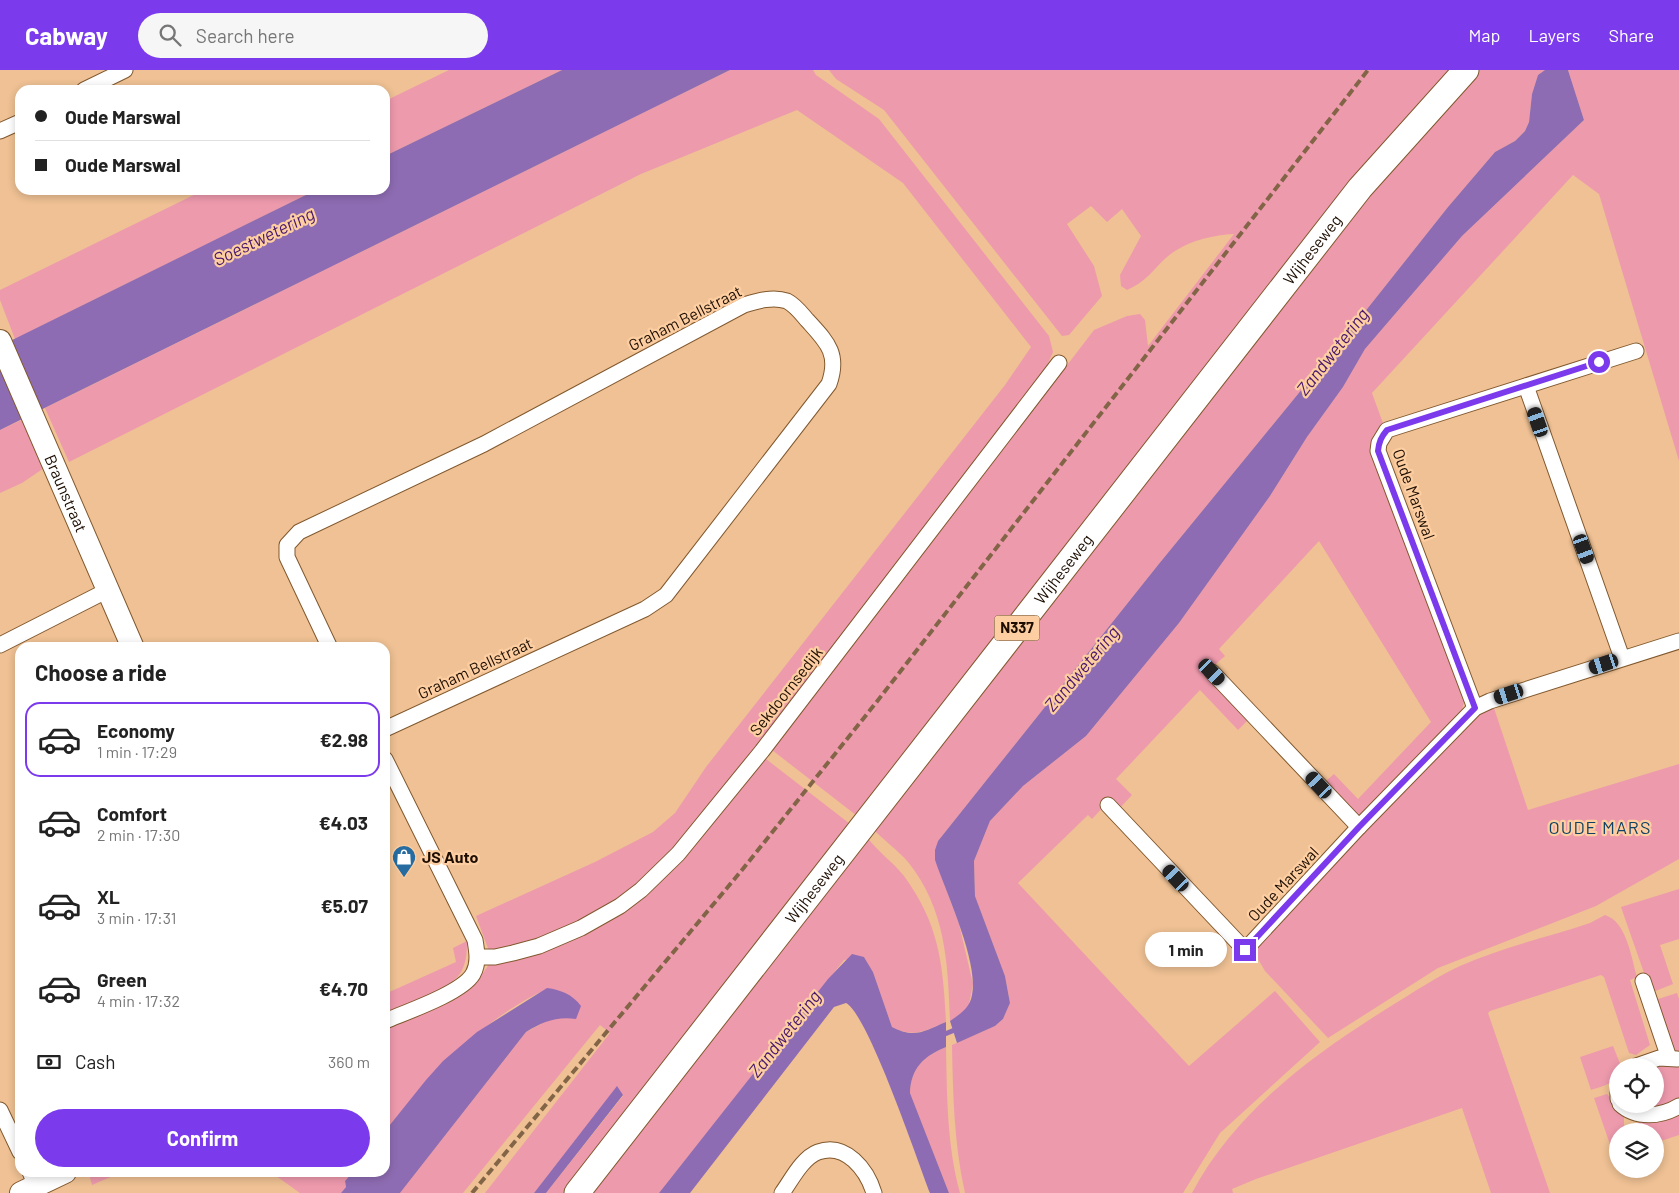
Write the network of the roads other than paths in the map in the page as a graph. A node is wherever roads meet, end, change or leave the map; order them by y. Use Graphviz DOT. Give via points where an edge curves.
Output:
graph roads {
  1 [pos="125,70"];
  2 [pos="1466,70"];
  3 [pos="94,85"];
  4 [pos="15,124"];
  5 [pos="0,132"];
  6 [pos="0,340"];
  7 [pos="1636,350"];
  8 [pos="1059,363"];
  9 [pos="1526,386"];
  10 [pos="106,591"];
  11 [pos="1679,640"];
  12 [pos="130,642"];
  13 [pos="327,642"];
  14 [pos="0,645"];
  15 [pos="1622,658"];
  16 [pos="1212,672"];
  17 [pos="1475,708"];
  18 [pos="390,727"];
  19 [pos="390,769"];
  20 [pos="1108,805"];
  21 [pos="1359,827"];
  22 [pos="478,957"];
  23 [pos="1643,981"];
  24 [pos="390,1019"];
  25 [pos="1674,1059"];
  26 [pos="1679,1106"];
  27 [pos="0,1110"];
  28 [pos="1639,1113"];
  29 [pos="1662,1113"];
  30 [pos="1664,1113"];
  31 [pos="15,1142"];
  32 [pos="51,1177"];
  33 [pos="29,1184"];
  34 [pos="578,1193"];
  35 [pos="782,1193"];
  36 [pos="874,1193"];
  1 -- 3 [label="street"];
  2 -- 34 [label="main road, Wijheseweg / N337" via="1360,188"];
  4 -- 5 [label="street"];
  6 -- 10 [label="street, Braunstraat"];
  7 -- 9 [label="street, Oude Marswal"];
  8 -- 22 [label="street, Sekdoornsedijk" via="768,743 678,854 641,890 581,928 539,946 495,957"];
  9 -- 15 [label="street"];
  9 -- 17 [label="street, Oude Marswal" via="1387,430 1378,443 1378,451"];
  10 -- 12 [label="street, Braunstraat"];
  10 -- 14 [label="street"];
  11 -- 15 [label="street, Oude Marswal"];
  13 -- 18 [label="street, Graham Bellstraat" via="287,557 288,545 299,532 484,444 744,304 770,299 787,301 830,345 833,363 829,384 666,595 645,609"];
  15 -- 17 [label="street, Oude Marswal"];
  16 -- 21 [label="street"];
  17 -- 21 [label="street, Oude Marswal"];
  19 -- 22 [label="street" via="472,933"];
  20 -- 21 [label="street, Oude Marswal" via="1245,950"];
  22 -- 24 [label="street" via="473,973 458,988"];
  23 -- 25 [label="street"];
  26 -- 30 [label="street"];
  27 -- 31 [label="street"];
  28 -- 29 [label="street"];
  32 -- 33 [label="street"];
  35 -- 36 [label="street" via="806,1161 818,1152 832,1152 852,1156 870,1178"];
}
